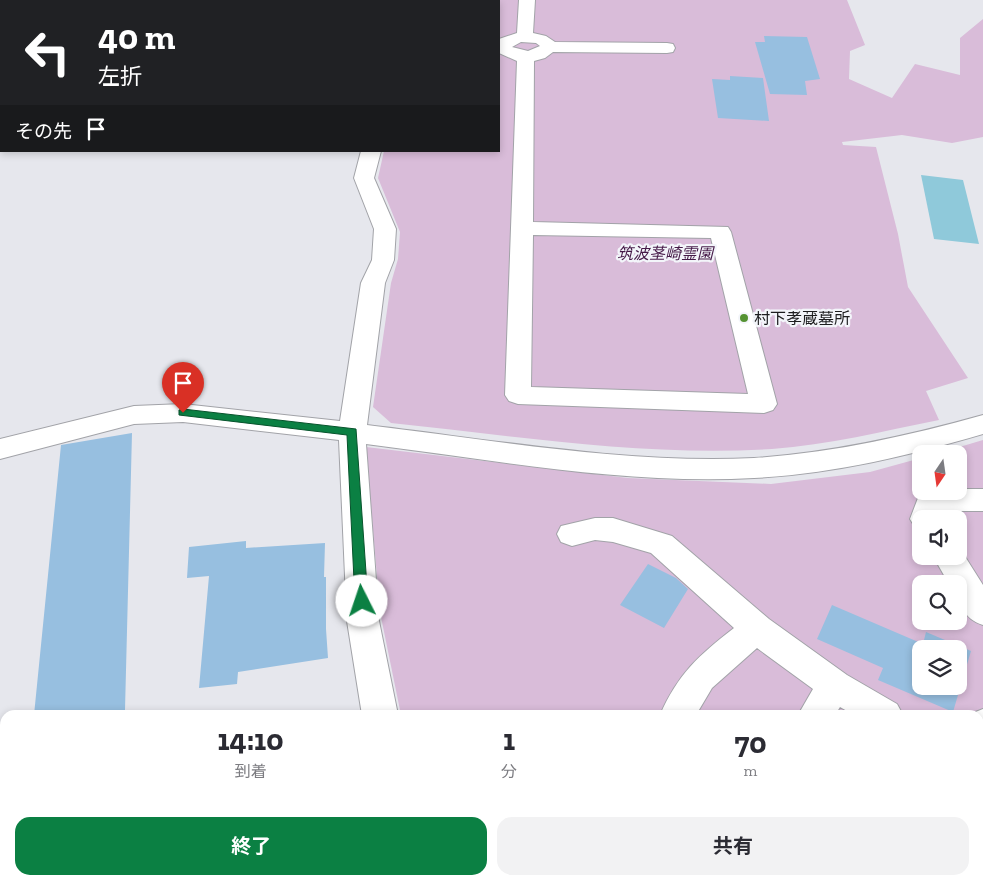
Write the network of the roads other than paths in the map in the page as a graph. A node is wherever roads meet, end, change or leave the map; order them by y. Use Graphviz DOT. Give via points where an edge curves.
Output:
graph roads {
  1 [pos="527,0"];
  2 [pos="501,45"];
  3 [pos="526,46"];
  4 [pos="667,48"];
  5 [pos="371,152"];
  6 [pos="522,228"];
  7 [pos="983,424"];
  8 [pos="352,432"];
  9 [pos="0,449"];
  10 [pos="983,500"];
  11 [pos="927,510"];
  12 [pos="572,534"];
  13 [pos="954,565"];
  14 [pos="983,612"];
  15 [pos="757,629"];
  16 [pos="835,686"];
  17 [pos="379,710"];
  18 [pos="679,710"];
  19 [pos="819,710"];
  20 [pos="876,710"];
  1 -- 3 [label="street"];
  2 -- 3 [label="street" via="506,52"];
  3 -- 4 [label="street" via="540,39 549,47"];
  3 -- 6 [label="street"];
  5 -- 8 [label="street" via="364,178 385,230 383,260 373,283"];
  6 -- 6 [label="street" via="518,395 764,404 720,232"];
  7 -- 8 [label="street" via="889,450 836,459 792,465 688,469 598,463"];
  8 -- 9 [label="street" via="183,413 134,415"];
  8 -- 17 [label="street" via="363,621"];
  10 -- 11 [label="street" via="945,500 928,506"];
  12 -- 15 [label="street" via="594,529 613,530 660,544"];
  13 -- 14 [label="street"];
  15 -- 16 [label="street"];
  15 -- 18 [label="street" via="702,674 683,698"];
  16 -- 19 [label="street"];
  16 -- 20 [label="street"];
}
